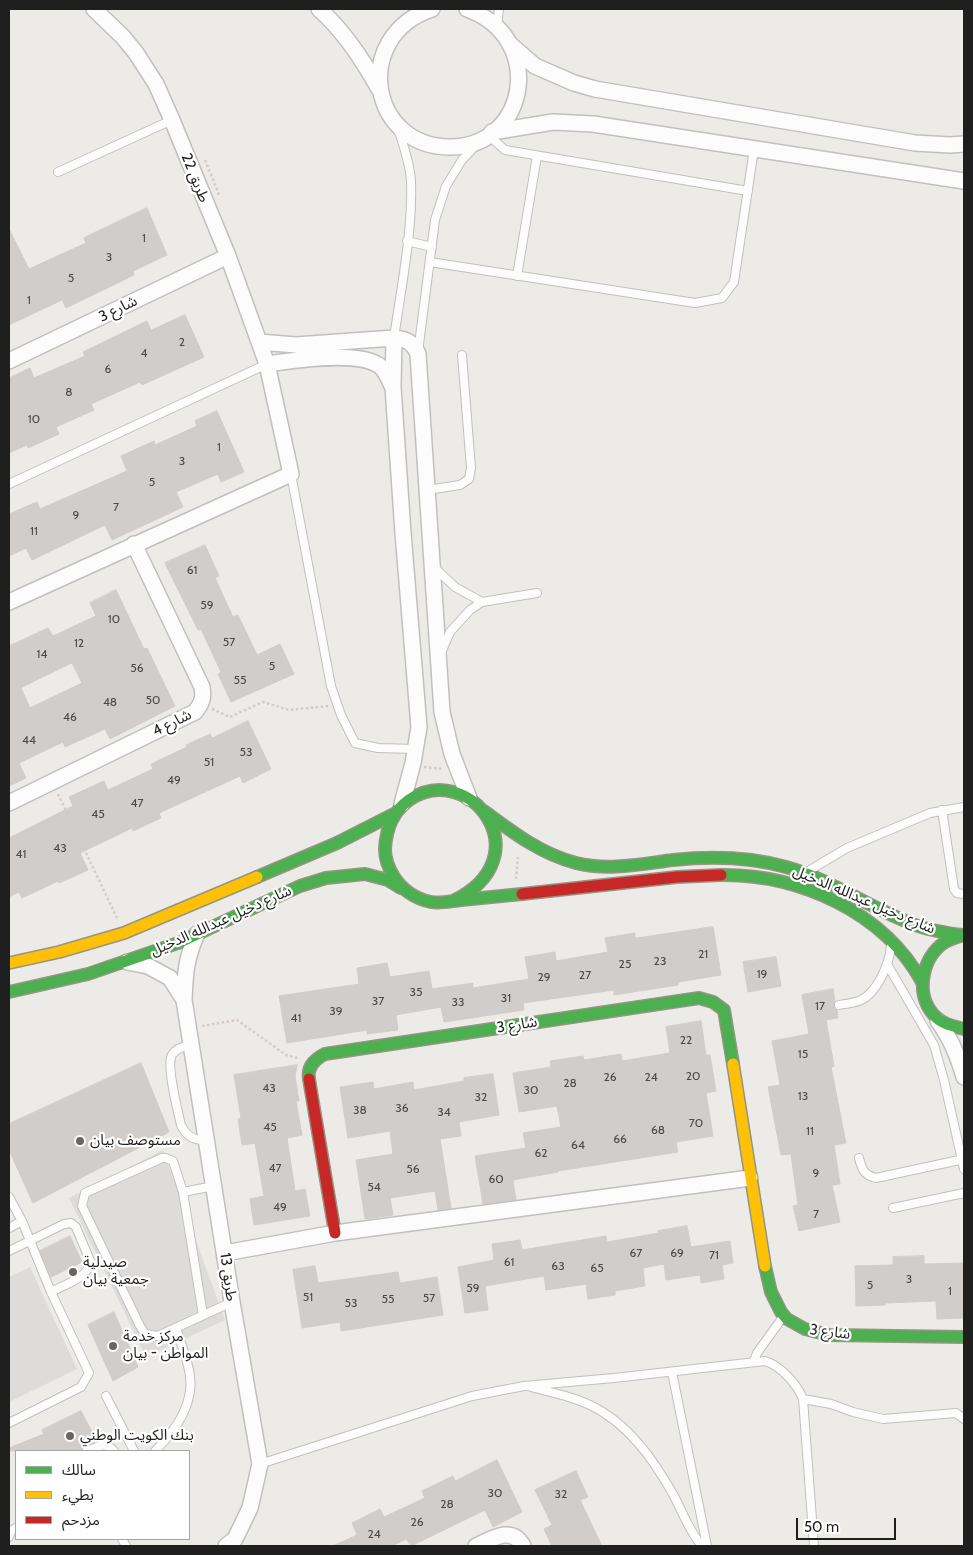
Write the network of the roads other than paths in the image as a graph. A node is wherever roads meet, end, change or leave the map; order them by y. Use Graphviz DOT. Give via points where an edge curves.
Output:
graph roads {
  1 [pos="94,9"];
  2 [pos="319,9"];
  3 [pos="431,9"];
  4 [pos="467,9"];
  5 [pos="499,9"];
  6 [pos="497,26"];
  7 [pos="511,45"];
  8 [pos="381,93"];
  9 [pos="172,120"];
  10 [pos="395,122"];
  11 [pos="488,135"];
  12 [pos="964,144"];
  13 [pos="754,149"];
  14 [pos="537,156"];
  15 [pos="58,172"];
  16 [pos="964,181"];
  17 [pos="748,191"];
  18 [pos="407,241"];
  19 [pos="432,247"];
  20 [pos="228,256"];
  21 [pos="430,262"];
  22 [pos="517,276"];
  23 [pos="394,338"];
  24 [pos="259,342"];
  25 [pos="418,354"];
  26 [pos="462,355"];
  27 [pos="9,361"];
  28 [pos="267,364"];
  29 [pos="392,387"];
  30 [pos="291,474"];
  31 [pos="9,484"];
  32 [pos="427,490"];
  33 [pos="134,544"];
  34 [pos="432,566"];
  35 [pos="537,593"];
  36 [pos="9,602"];
  37 [pos="482,602"];
  38 [pos="438,658"];
  39 [pos="414,756"];
  40 [pos="469,798"];
  41 [pos="9,803"];
  42 [pos="964,807"];
  43 [pos="398,809"];
  44 [pos="482,810"];
  45 [pos="942,810"];
  46 [pos="806,873"];
  47 [pos="404,890"];
  48 [pos="964,894"];
  49 [pos="453,901"];
  50 [pos="198,934"];
  51 [pos="963,935"];
  52 [pos="891,938"];
  53 [pos="125,962"];
  54 [pos="9,964"];
  55 [pos="887,964"];
  56 [pos="922,982"];
  57 [pos="9,992"];
  58 [pos="184,1000"];
  59 [pos="839,1005"];
  60 [pos="933,1013"];
  61 [pos="964,1029"];
  62 [pos="192,1044"];
  63 [pos="964,1077"];
  64 [pos="207,1140"];
  65 [pos="859,1158"];
  66 [pos="963,1159"];
  67 [pos="964,1169"];
  68 [pos="750,1178"];
  69 [pos="214,1186"];
  70 [pos="183,1192"];
  71 [pos="964,1193"];
  72 [pos="9,1197"];
  73 [pos="893,1208"];
  74 [pos="22,1220"];
  75 [pos="9,1228"];
  76 [pos="335,1233"];
  77 [pos="30,1240"];
  78 [pos="9,1251"];
  79 [pos="225,1253"];
  80 [pos="52,1292"];
  81 [pos="232,1302"];
  82 [pos="203,1315"];
  83 [pos="783,1317"];
  84 [pos="176,1328"];
  85 [pos="964,1337"];
  86 [pos="754,1361"];
  87 [pos="672,1372"];
  88 [pos="524,1386"];
  89 [pos="106,1396"];
  90 [pos="803,1399"];
  91 [pos="964,1419"];
  92 [pos="9,1423"];
  93 [pos="90,1450"];
  94 [pos="113,1450"];
  95 [pos="133,1450"];
  96 [pos="156,1450"];
  97 [pos="260,1464"];
  98 [pos="226,1546"];
  99 [pos="476,1546"];
  100 [pos="523,1546"];
  101 [pos="702,1546"];
  102 [pos="707,1546"];
  103 [pos="814,1546"];
  1 -- 9 [label="street, طريق 22" via="136,54 156,84"];
  2 -- 8 [label="street" via="367,67"];
  3 -- 8 [label="street" via="409,19 386,46 380,69"];
  4 -- 6 [label="street" via="478,12"];
  5 -- 6 [label="lane"];
  6 -- 7 [label="street"];
  7 -- 11 [label="street" via="518,68 517,92 508,114"];
  7 -- 12 [label="street" via="536,66 595,89 915,143"];
  8 -- 10 [label="street"];
  9 -- 15 [label="lane"];
  9 -- 20 [label="street, طريق 22"];
  10 -- 11 [label="street" via="411,136 431,145 463,146"];
  10 -- 18 [label="lane" via="411,179"];
  11 -- 13 [label="street" via="540,123 576,122"];
  11 -- 14 [label="lane" via="505,150"];
  11 -- 19 [label="lane" via="462,160 446,186 435,220"];
  13 -- 16 [label="street"];
  13 -- 17 [label="lane"];
  14 -- 17 [label="lane"];
  14 -- 22 [label="lane"];
  17 -- 22 [label="lane" via="734,282 722,298 695,303"];
  18 -- 19 [label="lane"];
  18 -- 23 [label="lane"];
  19 -- 21 [label="lane"];
  20 -- 24 [label="street, طريق 22"];
  20 -- 27 [label="street, شارع 3"];
  21 -- 22 [label="lane"];
  21 -- 25 [label="lane"];
  23 -- 24 [label="street" via="296,345"];
  23 -- 25 [label="street" via="414,345"];
  23 -- 29 [label="street"];
  24 -- 28 [label="street, طريق 22"];
  25 -- 32 [label="street"];
  26 -- 32 [label="lane" via="471,468 469,479 460,485"];
  28 -- 29 [label="street" via="362,359 381,367"];
  28 -- 30 [label="street, طريق 22"];
  28 -- 31 [label="lane"];
  29 -- 39 [label="street" via="419,726"];
  30 -- 33 [label="street"];
  30 -- 39 [label="lane" via="331,686 338,706 355,743"];
  32 -- 34 [label="street"];
  33 -- 36 [label="street"];
  33 -- 41 [label="street, شارع 4" via="202,687 201,705 195,712"];
  34 -- 37 [label="lane" via="455,587"];
  34 -- 38 [label="street"];
  35 -- 37 [label="lane"];
  37 -- 38 [label="lane" via="450,632"];
  38 -- 40 [label="street" via="442,712 452,754"];
  39 -- 43 [label="street"];
  40 -- 43 [label="street" via="435,790 417,794"];
  40 -- 44 [label="street"];
  42 -- 45 [label="lane"];
  43 -- 47 [label="street" via="385,833 384,854 391,874"];
  43 -- 54 [label="street, شارع دخيل عبدالله الدخيل" via="337,843 124,932"];
  44 -- 46 [label="street, شارع دخيل عبدالله الدخيل" via="555,857 591,866 733,858"];
  44 -- 49 [label="street" via="489,820 495,841 492,864 481,884"];
  45 -- 46 [label="lane" via="846,848"];
  45 -- 48 [label="lane" via="954,889"];
  46 -- 51 [label="street, شارع دخيل عبدالله الدخيل" via="908,922 940,933"];
  47 -- 49 [label="street" via="427,901"];
  47 -- 50 [label="street, شارع دخيل عبدالله الدخيل" via="388,880 365,874 326,878 300,886"];
  49 -- 52 [label="street, شارع دخيل عبدالله الدخيل" via="684,876 742,876 776,882 824,897 865,918"];
  50 -- 53 [label="street, شارع دخيل عبدالله الدخيل"];
  50 -- 58 [label="street, طريق 13" via="189,951"];
  51 -- 56 [label="street" via="951,938 934,951 927,960"];
  52 -- 55 [label="lane"];
  52 -- 56 [label="street, شارع دخيل عبدالله الدخيل" via="908,956"];
  53 -- 57 [label="street, شارع دخيل عبدالله الدخيل"];
  53 -- 58 [label="street, طريق 13" via="148,966 170,978"];
  55 -- 59 [label="lane" via="869,995 859,1001"];
  55 -- 66 [label="lane" via="934,1045"];
  56 -- 60 [label="street, شارع دخيل عبدالله الدخيل" via="923,993"];
  58 -- 62 [label="street, طريق 13"];
  60 -- 61 [label="street" via="950,1026"];
  60 -- 63 [label="street" via="948,1034"];
  62 -- 64 [label="street, طريق 13"];
  62 -- 64 [label="lane" via="176,1051 170,1068 183,1131 194,1139"];
  64 -- 69 [label="street, طريق 13"];
  65 -- 66 [label="lane" via="863,1172 876,1178"];
  66 -- 67 [label="lane"];
  68 -- 76 [label="street"];
  68 -- 76 [label="street, شارع 3" via="724,1010 718,1003 699,998 325,1054 314,1061 308,1075"];
  68 -- 83 [label="street, شارع 3" via="770,1293"];
  69 -- 70 [label="lane"];
  69 -- 79 [label="street, طريق 13"];
  70 -- 82 [label="lane"];
  70 -- 84 [label="lane" via="173,1161 162,1158 88,1191 82,1200 94,1234 142,1330 154,1336"];
  71 -- 73 [label="lane"];
  72 -- 74 [label="lane"];
  74 -- 75 [label="lane"];
  74 -- 77 [label="lane"];
  76 -- 79 [label="street"];
  77 -- 78 [label="lane"];
  77 -- 80 [label="lane"];
  77 -- 80 [label="lane" via="64,1224 71,1223 76,1227 91,1263 82,1276"];
  79 -- 81 [label="street, طريق 13"];
  80 -- 92 [label="lane" via="89,1373 81,1387"];
  81 -- 82 [label="lane"];
  81 -- 97 [label="street, طريق 13"];
  82 -- 84 [label="lane"];
  83 -- 85 [label="street, شارع 3" via="811,1332 829,1335"];
  83 -- 86 [label="lane"];
  84 -- 96 [label="lane" via="189,1369 189,1398 182,1416"];
  86 -- 87 [label="lane"];
  86 -- 90 [label="lane" via="765,1360 778,1367"];
  87 -- 88 [label="lane"];
  87 -- 102 [label="lane"];
  88 -- 97 [label="lane" via="472,1396"];
  88 -- 101 [label="lane" via="590,1405 619,1424 643,1448 674,1496 693,1536"];
  89 -- 95 [label="lane"];
  90 -- 91 [label="lane" via="883,1419 956,1413"];
  90 -- 103 [label="lane"];
  93 -- 94 [label="lane" via="106,1445"];
  97 -- 98 [label="street, طريق 13" via="250,1508 234,1539"];
  99 -- 100 [label="street" via="505,1534 514,1536"];
}
